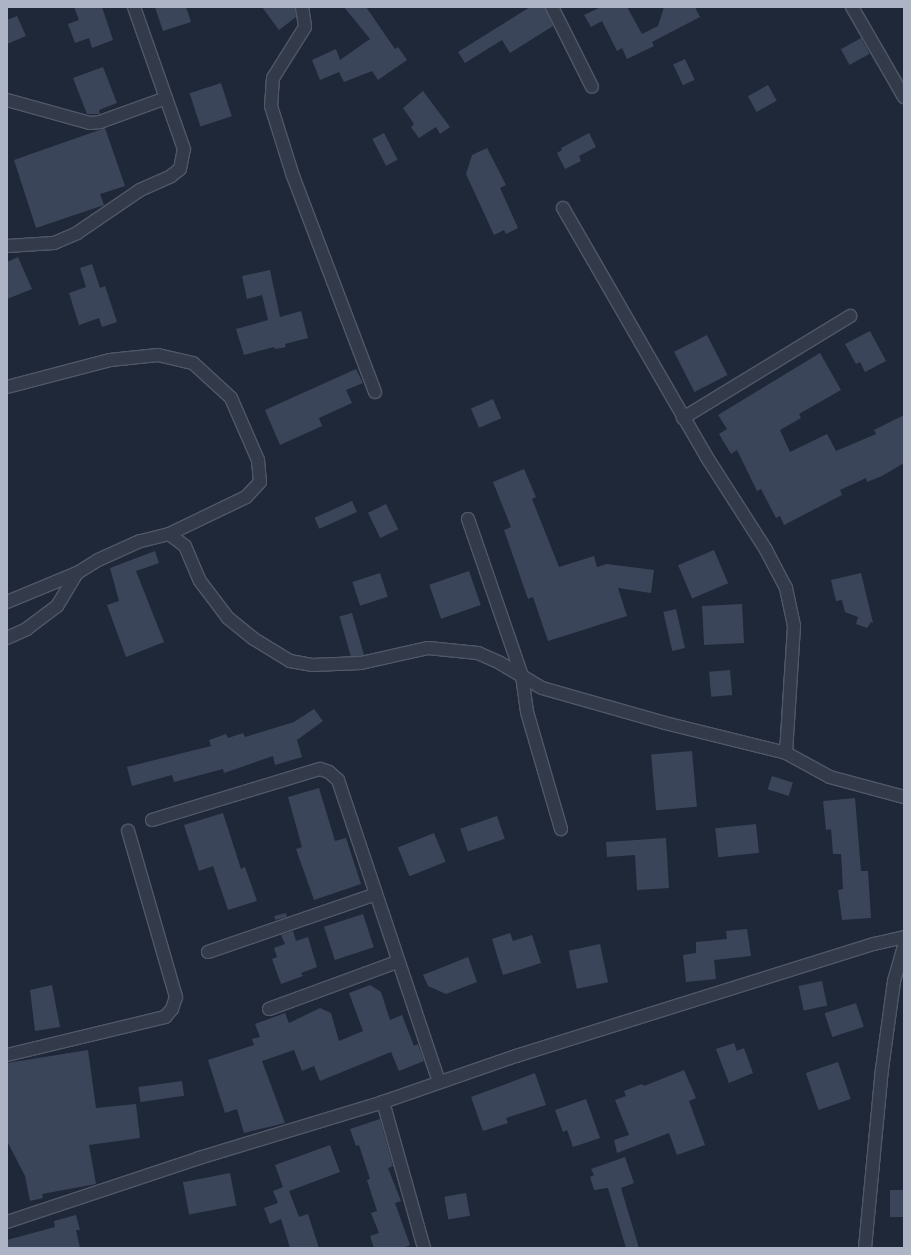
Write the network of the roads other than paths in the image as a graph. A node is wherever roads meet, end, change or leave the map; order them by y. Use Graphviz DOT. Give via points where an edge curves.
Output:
graph roads {
  1 [pos="134,7"];
  2 [pos="302,7"];
  3 [pos="552,7"];
  4 [pos="852,7"];
  5 [pos="592,88"];
  6 [pos="904,96"];
  7 [pos="166,98"];
  8 [pos="7,100"];
  9 [pos="563,208"];
  10 [pos="7,246"];
  11 [pos="850,316"];
  12 [pos="7,387"];
  13 [pos="375,392"];
  14 [pos="683,418"];
  15 [pos="468,520"];
  16 [pos="170,534"];
  17 [pos="77,573"];
  18 [pos="7,602"];
  19 [pos="7,638"];
  20 [pos="522,676"];
  21 [pos="786,753"];
  22 [pos="904,797"];
  23 [pos="152,820"];
  24 [pos="560,829"];
  25 [pos="128,831"];
  26 [pos="374,895"];
  27 [pos="904,937"];
  28 [pos="904,946"];
  29 [pos="208,952"];
  30 [pos="397,962"];
  31 [pos="269,1009"];
  32 [pos="7,1055"];
  33 [pos="439,1082"];
  34 [pos="382,1102"];
  35 [pos="7,1222"];
  36 [pos="424,1248"];
  37 [pos="865,1248"];
  1 -- 7 [label="street"];
  2 -- 13 [label="street" via="305,27 273,78 271,106 293,176"];
  3 -- 5 [label="street"];
  4 -- 6 [label="street"];
  7 -- 8 [label="street" via="100,122 90,123"];
  7 -- 10 [label="street" via="184,149 180,169 171,176 140,190 72,235 54,243"];
  9 -- 14 [label="street"];
  11 -- 14 [label="street"];
  12 -- 16 [label="street" via="110,360 158,355 193,363 231,398 258,460 260,482 246,497"];
  14 -- 21 [label="street" via="766,550 791,602 794,626 793,660"];
  15 -- 20 [label="street"];
  16 -- 17 [label="street" via="140,541 98,560"];
  16 -- 20 [label="street" via="185,546 200,581 228,618 254,639 290,661 312,665 361,662 428,648 442,648 478,653"];
  17 -- 18 [label="street"];
  17 -- 19 [label="street" via="57,606 27,629"];
  20 -- 21 [label="street" via="542,688 577,699"];
  20 -- 24 [label="street" via="527,712"];
  21 -- 22 [label="street" via="830,777"];
  23 -- 26 [label="street" via="320,769 329,772 338,780"];
  25 -- 32 [label="street" via="176,997 172,1008 165,1017"];
  26 -- 29 [label="street"];
  26 -- 30 [label="street"];
  27 -- 33 [label="street" via="874,944"];
  28 -- 37 [label="street" via="894,981 882,1069"];
  30 -- 31 [label="street"];
  30 -- 33 [label="street"];
  33 -- 34 [label="street"];
  34 -- 35 [label="street" via="199,1158"];
  34 -- 36 [label="street"];
}
